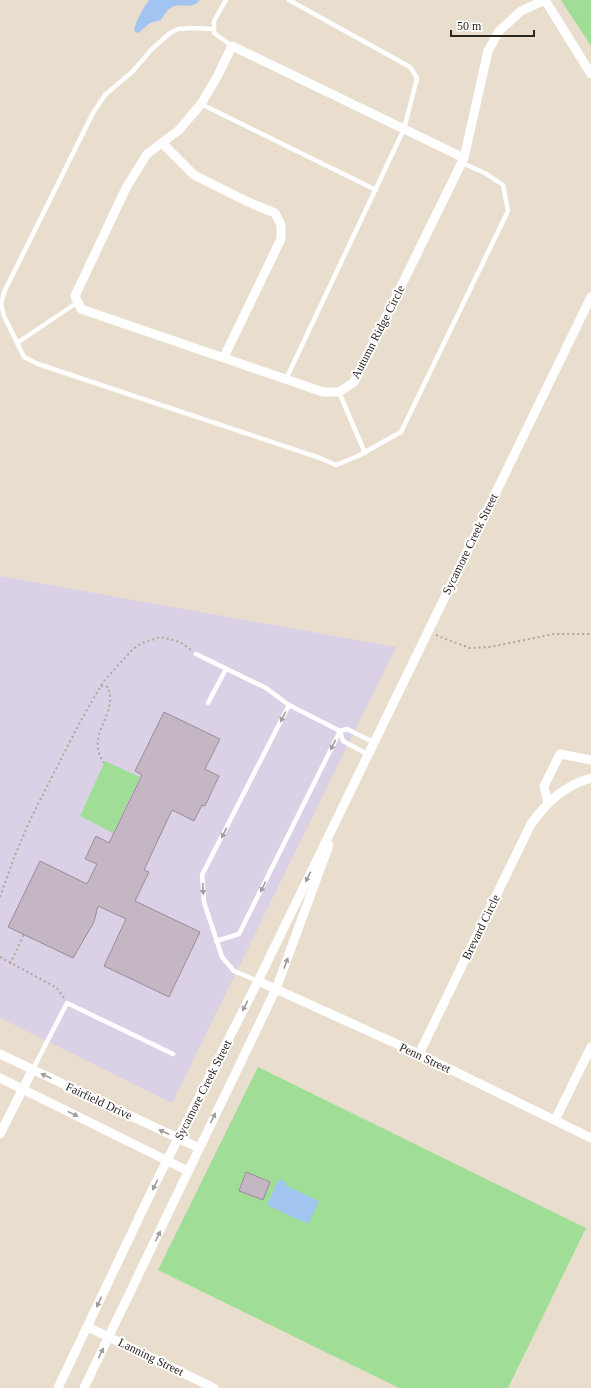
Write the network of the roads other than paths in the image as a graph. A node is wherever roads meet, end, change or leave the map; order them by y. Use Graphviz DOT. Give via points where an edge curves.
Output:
graph roads {
  1 [pos="226,0"];
  2 [pos="289,0"];
  3 [pos="545,0"];
  4 [pos="214,29"];
  5 [pos="232,46"];
  6 [pos="591,74"];
  7 [pos="201,104"];
  8 [pos="404,129"];
  9 [pos="162,143"];
  10 [pos="463,160"];
  11 [pos="376,190"];
  12 [pos="590,300"];
  13 [pos="78,302"];
  14 [pos="17,343"];
  15 [pos="224,357"];
  16 [pos="286,379"];
  17 [pos="339,392"];
  18 [pos="365,453"];
  19 [pos="196,654"];
  20 [pos="226,669"];
  21 [pos="208,703"];
  22 [pos="289,705"];
  23 [pos="340,731"];
  24 [pos="373,742"];
  25 [pos="367,754"];
  26 [pos="591,760"];
  27 [pos="591,778"];
  28 [pos="349,791"];
  29 [pos="548,803"];
  30 [pos="216,941"];
  31 [pos="258,981"];
  32 [pos="276,989"];
  33 [pos="591,1047"];
  34 [pos="0,1054"];
  35 [pos="173,1054"];
  36 [pos="418,1054"];
  37 [pos="33,1070"];
  38 [pos="0,1078"];
  39 [pos="23,1089"];
  40 [pos="555,1120"];
  41 [pos="0,1134"];
  42 [pos="591,1138"];
  43 [pos="178,1139"];
  44 [pos="199,1148"];
  45 [pos="168,1161"];
  46 [pos="188,1171"];
  47 [pos="88,1327"];
  48 [pos="109,1337"];
  49 [pos="58,1388"];
  50 [pos="84,1388"];
  51 [pos="214,1388"];
  1 -- 4 [label="lane" via="214,21"];
  2 -- 8 [label="lane" via="410,67 417,78"];
  3 -- 6 [label="street"];
  3 -- 10 [label="street, Autumn Ridge Circle" via="521,11 499,31 488,51"];
  4 -- 5 [label="lane" via="214,32"];
  4 -- 14 [label="lane" via="178,29 170,33 105,95 93,113 5,290 1,303 4,316"];
  5 -- 7 [label="street"];
  5 -- 8 [label="street"];
  7 -- 9 [label="street" via="179,130"];
  7 -- 11 [label="lane"];
  8 -- 10 [label="street"];
  8 -- 11 [label="lane"];
  9 -- 13 [label="street" via="147,154 126,188 79,286 75,296"];
  9 -- 15 [label="street" via="194,175 275,213 281,225 281,239"];
  10 -- 17 [label="street, Autumn Ridge Circle" via="354,382"];
  10 -- 18 [label="lane" via="503,185 508,211 401,432"];
  11 -- 16 [label="lane"];
  12 -- 24 [label="street, Sycamore Creek Street"];
  13 -- 14 [label="lane"];
  13 -- 15 [label="street" via="81,309"];
  14 -- 18 [label="lane" via="24,357 38,364 336,465"];
  15 -- 16 [label="street"];
  16 -- 17 [label="street" via="323,392"];
  17 -- 18 [label="lane"];
  19 -- 20 [label="lane"];
  20 -- 21 [label="lane"];
  20 -- 22 [label="lane" via="266,688"];
  22 -- 23 [label="lane"];
  22 -- 30 [label="lane, one-way" via="202,875 204,902"];
  23 -- 24 [label="lane" via="347,729"];
  23 -- 25 [label="lane" via="344,741"];
  23 -- 30 [label="lane, one-way" via="239,934"];
  24 -- 25 [label="street, Sycamore Creek Street"];
  25 -- 28 [label="street, Sycamore Creek Street"];
  26 -- 29 [label="street" via="560,754 544,786"];
  27 -- 29 [label="street, Brevard Circle" via="568,787"];
  28 -- 31 [label="street, Sycamore Creek Street, one-way"];
  32 -- 28 [label="street, Sycamore Creek Street, one-way"];
  29 -- 36 [label="street, Brevard Circle" via="531,824"];
  30 -- 31 [label="lane" via="222,957 234,970"];
  31 -- 32 [label="street, Penn Street"];
  31 -- 43 [label="street, Sycamore Creek Street, one-way"];
  32 -- 36 [label="street, Penn Street"];
  44 -- 32 [label="street, Sycamore Creek Street, one-way"];
  33 -- 40 [label="street"];
  34 -- 37 [label="street, Fairfield Drive"];
  35 -- 37 [label="lane" via="67,1003"];
  36 -- 40 [label="street, Penn Street"];
  37 -- 39 [label="street"];
  43 -- 37 [label="street, Fairfield Drive, one-way"];
  38 -- 39 [label="street, Fairfield Drive"];
  39 -- 41 [label="street"];
  39 -- 45 [label="street, Fairfield Drive, one-way"];
  40 -- 42 [label="street, Penn Street"];
  43 -- 44 [label="street, Fairfield Drive"];
  43 -- 45 [label="street, Sycamore Creek Street"];
  44 -- 46 [label="street, Sycamore Creek Street"];
  45 -- 46 [label="street, Fairfield Drive"];
  45 -- 47 [label="street, Sycamore Creek Street, one-way"];
  48 -- 46 [label="street, Sycamore Creek Street, one-way"];
  47 -- 48 [label="street, Lanning Street"];
  47 -- 49 [label="street, Sycamore Creek Street"];
  50 -- 48 [label="street, Sycamore Creek Street, one-way"];
  48 -- 51 [label="street, Lanning Street"];
}
